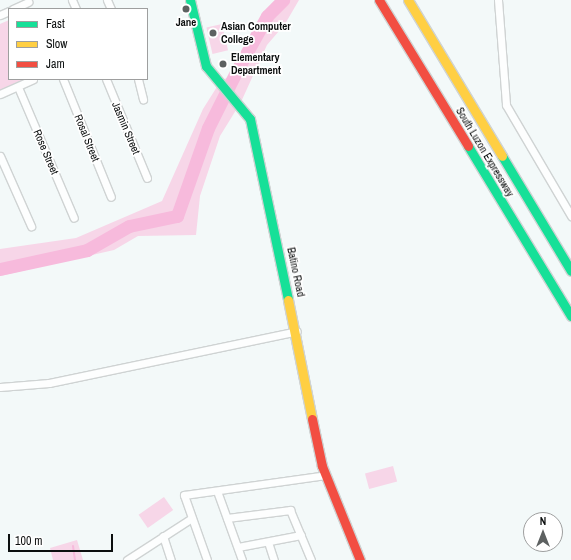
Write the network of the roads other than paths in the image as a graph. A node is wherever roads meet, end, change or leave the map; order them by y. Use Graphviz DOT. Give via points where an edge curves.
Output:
graph roads {
  1 [pos="190,0"];
  2 [pos="379,0"];
  3 [pos="408,0"];
  4 [pos="498,0"];
  5 [pos="29,4"];
  6 [pos="16,8"];
  7 [pos="32,80"];
  8 [pos="63,80"];
  9 [pos="106,80"];
  10 [pos="138,80"];
  11 [pos="18,86"];
  12 [pos="0,94"];
  13 [pos="143,99"];
  14 [pos="0,156"];
  15 [pos="147,178"];
  16 [pos="111,197"];
  17 [pos="571,216"];
  18 [pos="74,218"];
  19 [pos="31,226"];
  20 [pos="571,271"];
  21 [pos="571,316"];
  22 [pos="297,331"];
  23 [pos="0,387"];
  24 [pos="326,475"];
  25 [pos="217,490"];
  26 [pos="192,518"];
  27 [pos="227,518"];
  28 [pos="301,535"];
  29 [pos="163,536"];
  30 [pos="268,542"];
  31 [pos="238,547"];
  32 [pos="127,560"];
  33 [pos="172,560"];
  34 [pos="207,560"];
  35 [pos="242,560"];
  36 [pos="274,560"];
  37 [pos="311,560"];
  38 [pos="360,560"];
  1 -- 22 [label="main road, Batino Road" via="206,66 250,119"];
  2 -- 21 [label="main road, South Luzon Expressway"];
  3 -- 20 [label="main road, South Luzon Expressway"];
  4 -- 17 [label="street" via="506,105"];
  5 -- 6 [label="street"];
  7 -- 11 [label="street"];
  8 -- 16 [label="street, Rosal Street"];
  9 -- 15 [label="street, Jasmin Street"];
  10 -- 13 [label="street"];
  11 -- 12 [label="street"];
  11 -- 18 [label="street, Rose Street"];
  14 -- 19 [label="street"];
  22 -- 23 [label="street" via="49,383"];
  22 -- 24 [label="main road, Batino Road"];
  24 -- 25 [label="street"];
  24 -- 38 [label="main road, Batino Road"];
  25 -- 26 [label="street" via="184,495"];
  25 -- 27 [label="street"];
  26 -- 29 [label="street"];
  26 -- 34 [label="street"];
  27 -- 28 [label="street" via="290,510"];
  27 -- 31 [label="street"];
  28 -- 30 [label="street"];
  28 -- 37 [label="street"];
  29 -- 32 [label="street"];
  29 -- 33 [label="street"];
  30 -- 31 [label="street"];
  30 -- 36 [label="street"];
  31 -- 35 [label="street"];
}
